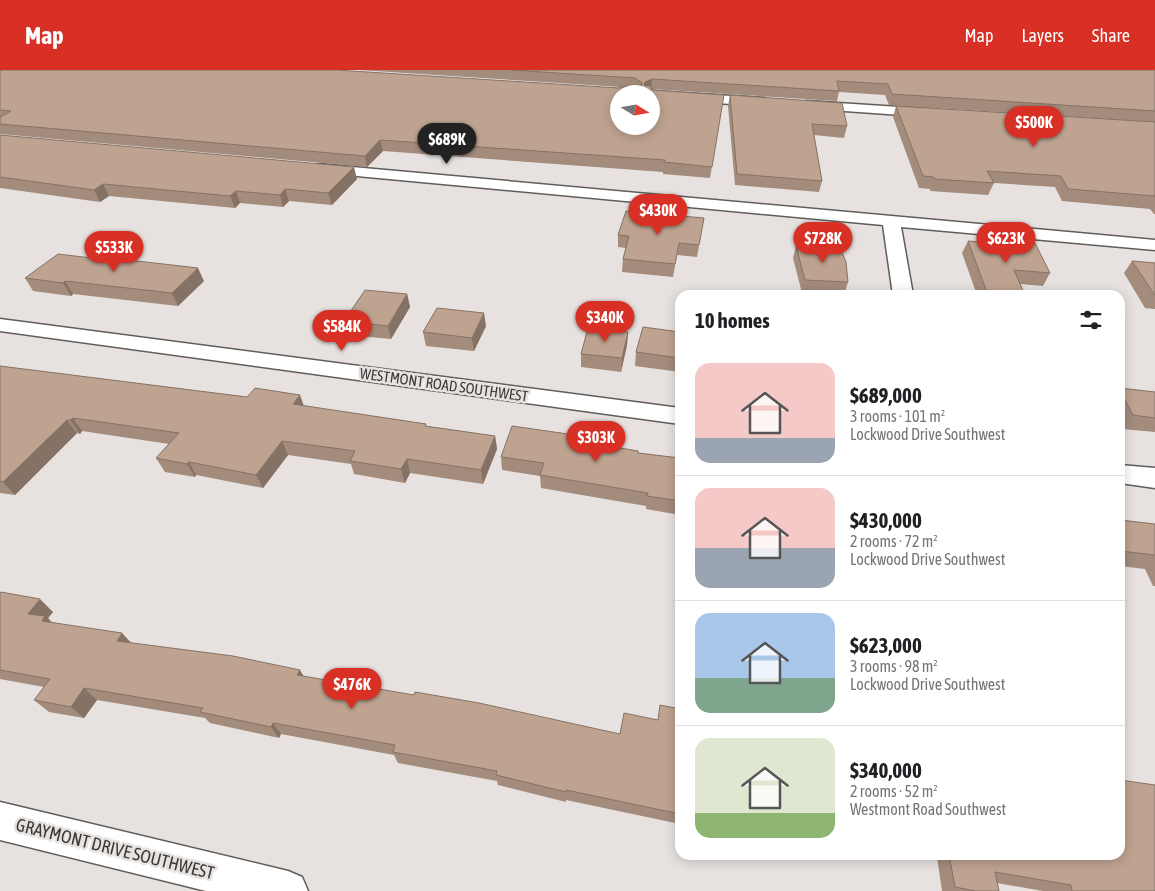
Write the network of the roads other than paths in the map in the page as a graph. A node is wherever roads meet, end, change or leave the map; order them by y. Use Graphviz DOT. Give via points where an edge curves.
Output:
graph roads {
  1 [pos="660,96"];
  2 [pos="938,114"];
  3 [pos="302,167"];
  4 [pos="891,221"];
  5 [pos="1155,245"];
  6 [pos="902,290"];
  7 [pos="0,325"];
  8 [pos="675,415"];
  9 [pos="1125,475"];
  10 [pos="1155,478"];
  11 [pos="0,821"];
  12 [pos="288,891"];
  1 -- 2 [label="street"];
  3 -- 4 [label="street"];
  4 -- 5 [label="street"];
  4 -- 6 [label="street"];
  7 -- 8 [label="street, WESTMONT ROAD SOUTHWEST"];
  9 -- 10 [label="street"];
  11 -- 12 [label="street, GRAYMONT DRIVE SOUTHWEST"];
}
